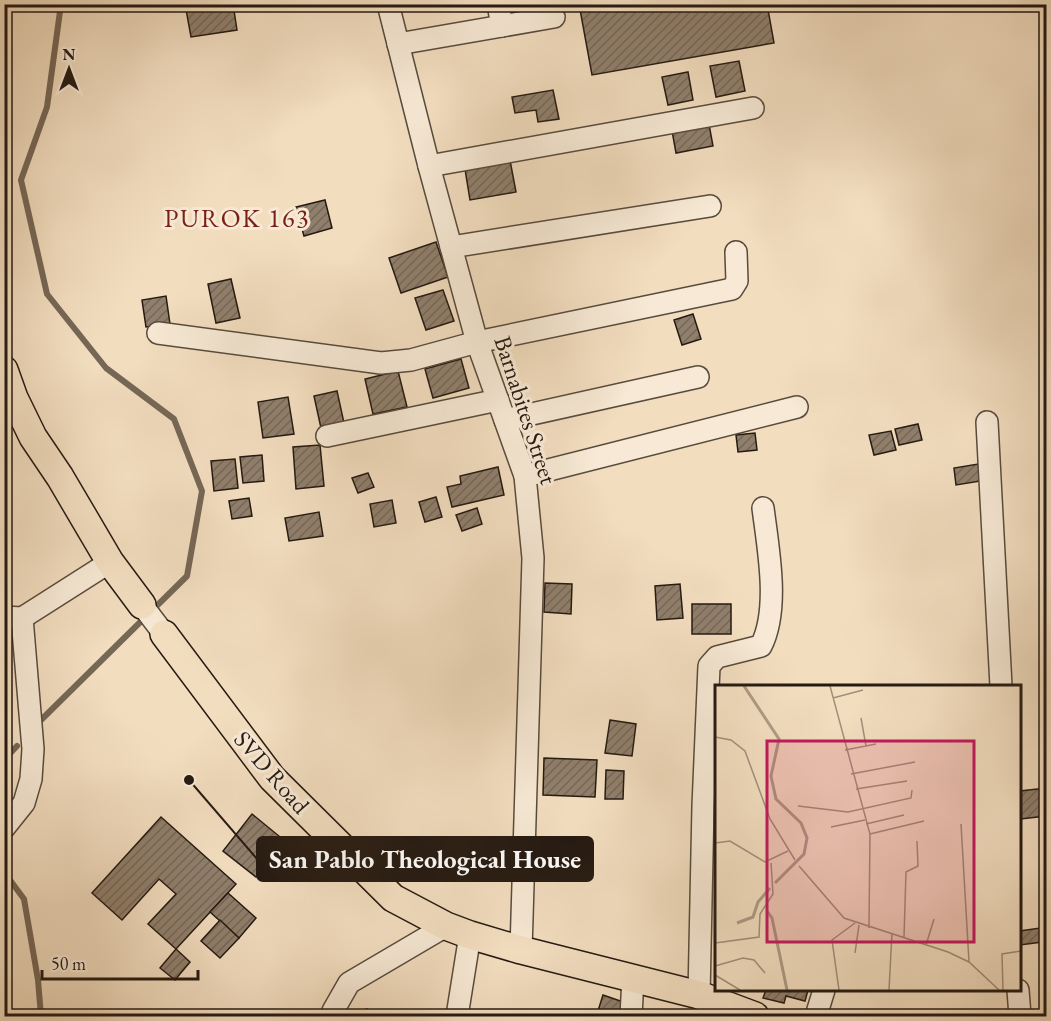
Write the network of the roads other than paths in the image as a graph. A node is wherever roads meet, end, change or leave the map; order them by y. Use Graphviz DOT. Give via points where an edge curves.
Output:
graph roads {
  1 [pos="388,4"];
  2 [pos="498,4"];
  3 [pos="554,17"];
  4 [pos="502,26"];
  5 [pos="398,44"];
  6 [pos="753,108"];
  7 [pos="429,166"];
  8 [pos="710,206"];
  9 [pos="451,247"];
  10 [pos="736,252"];
  11 [pos="158,333"];
  12 [pos="477,342"];
  13 [pos="4,370"];
  14 [pos="698,377"];
  15 [pos="797,406"];
  16 [pos="501,410"];
  17 [pos="987,422"];
  18 [pos="327,436"];
  19 [pos="525,476"];
  20 [pos="763,508"];
  21 [pos="110,562"];
  22 [pos="142,605"];
  23 [pos="14,617"];
  24 [pos="164,634"];
  25 [pos="1001,685"];
  26 [pos="4,828"];
  27 [pos="458,931"];
  28 [pos="521,950"];
  29 [pos="633,978"];
  30 [pos="824,991"];
  31 [pos="1018,991"];
  32 [pos="699,995"];
  33 [pos="333,1017"];
  34 [pos="458,1017"];
  35 [pos="631,1017"];
  36 [pos="755,1017"];
  37 [pos="816,1017"];
  38 [pos="1020,1017"];
  1 -- 5 [label="street, Barnabites Street"];
  2 -- 4 [label="street"];
  3 -- 4 [label="street"];
  4 -- 5 [label="street"];
  5 -- 7 [label="street, Barnabites Street"];
  6 -- 7 [label="street"];
  7 -- 9 [label="street, Barnabites Street"];
  8 -- 9 [label="street"];
  9 -- 12 [label="street, Barnabites Street"];
  10 -- 12 [label="street" via="736,281 732,289"];
  11 -- 12 [label="street" via="381,363 411,360"];
  12 -- 16 [label="street, Barnabites Street"];
  13 -- 21 [label="main road, SVD Road" via="33,437"];
  14 -- 16 [label="street"];
  15 -- 19 [label="street"];
  16 -- 18 [label="street"];
  16 -- 19 [label="street, Barnabites Street"];
  17 -- 25 [label="street"];
  19 -- 28 [label="street, Barnabites Street" via="533,558"];
  20 -- 32 [label="street" via="771,587 767,634 761,646 717,657 709,666"];
  21 -- 22 [label="main road, SVD Road"];
  21 -- 23 [label="street"];
  22 -- 24 [label="street, SVD Road"];
  23 -- 26 [label="street" via="33,749 24,803"];
  24 -- 27 [label="main road, SVD Road" via="272,778 393,898"];
  27 -- 28 [label="main road, SVD Road"];
  27 -- 33 [label="street" via="350,983"];
  27 -- 34 [label="street"];
  28 -- 29 [label="main road, SVD Road"];
  29 -- 32 [label="main road, SVD Road"];
  29 -- 35 [label="street"];
  30 -- 37 [label="street"];
  31 -- 38 [label="street"];
  32 -- 36 [label="main road, SVD Road"];
}
